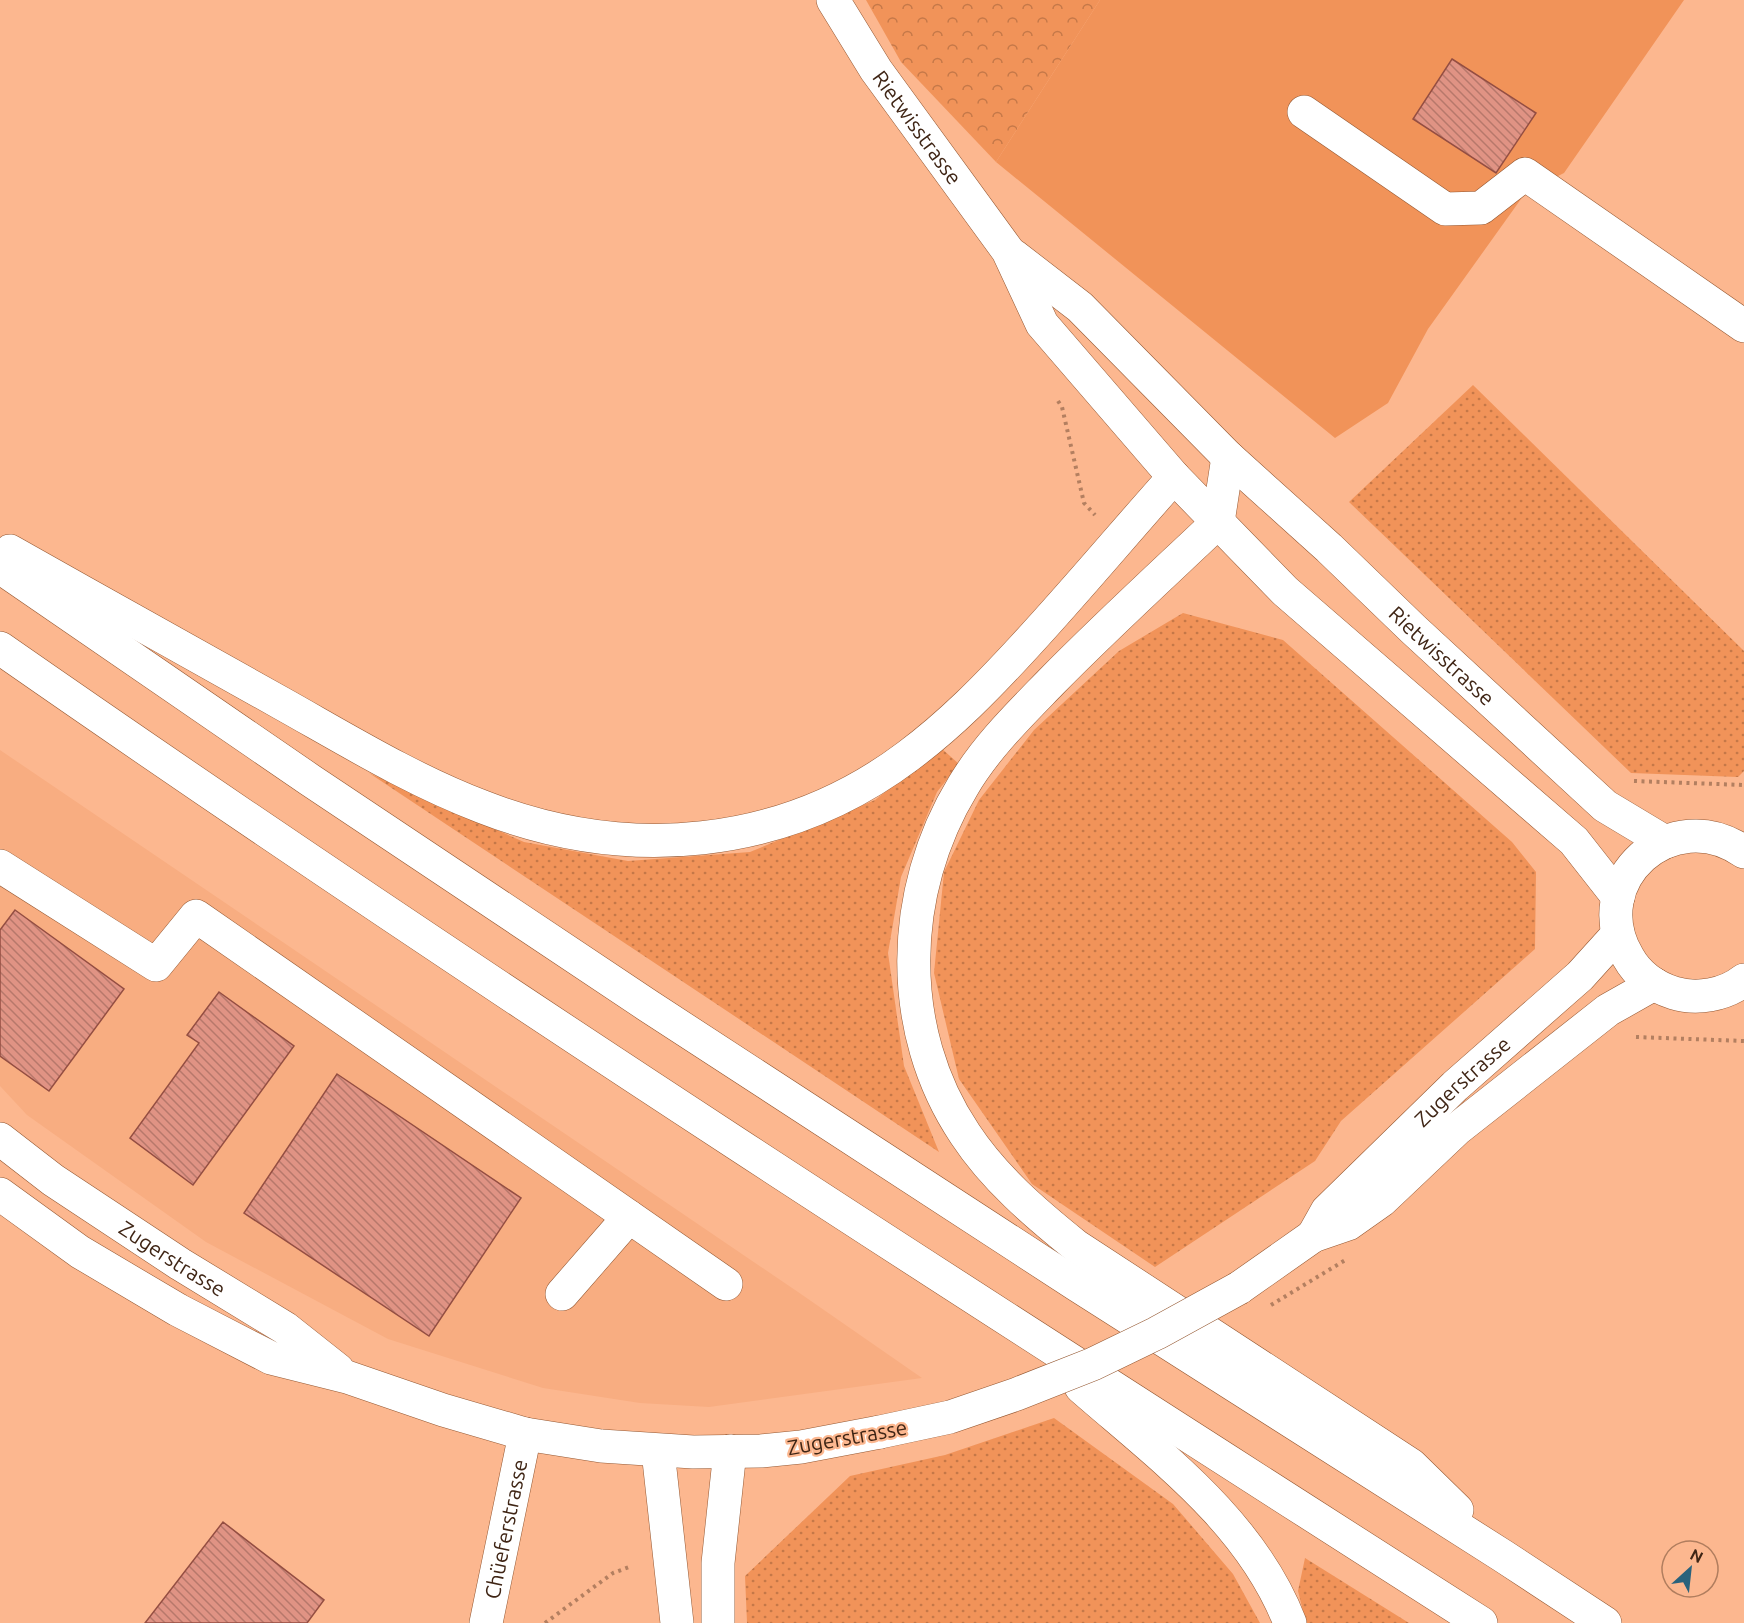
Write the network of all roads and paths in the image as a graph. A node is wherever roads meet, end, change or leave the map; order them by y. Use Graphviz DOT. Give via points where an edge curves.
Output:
graph roads {
  1 [pos="833,0"];
  2 [pos="1304,112"];
  3 [pos="1008,251"];
  4 [pos="1744,326"];
  5 [pos="1056,398"];
  6 [pos="1228,457"];
  7 [pos="1174,477"];
  8 [pos="1218,522"];
  9 [pos="1118,540"];
  10 [pos="0,546"];
  11 [pos="0,567"];
  12 [pos="0,648"];
  13 [pos="1665,842"];
  14 [pos="1741,846"];
  15 [pos="0,866"];
  16 [pos="1618,897"];
  17 [pos="1617,934"];
  18 [pos="1654,984"];
  19 [pos="1737,993"];
  20 [pos="1636,1037"];
  21 [pos="1744,1041"];
  22 [pos="0,1139"];
  23 [pos="0,1194"];
  24 [pos="629,1217"];
  25 [pos="1313,1236"];
  26 [pos="726,1284"];
  27 [pos="562,1294"];
  28 [pos="1001,1317"];
  29 [pos="346,1377"];
  30 [pos="525,1434"];
  31 [pos="658,1451"];
  32 [pos="730,1451"];
  33 [pos="1503,1556"];
  34 [pos="632,1566"];
  35 [pos="486,1623"];
  36 [pos="545,1623"];
  37 [pos="677,1623"];
  38 [pos="718,1623"];
  39 [pos="1290,1623"];
  40 [pos="1481,1623"];
  41 [pos="1605,1623"];
  1 -- 3 [label="main road, Rietwisstrasse" via="876,70"];
  2 -- 4 [label="main road" via="1444,209 1481,207 1525,174"];
  3 -- 6 [label="main road, Rietwisstrasse" via="1080,307"];
  3 -- 7 [label="main road, Rietwisstrasse" via="1042,324"];
  5 -- 9 [label="path" via="1062,407 1084,503"];
  6 -- 7 [label="main road"];
  6 -- 8 [label="main road"];
  6 -- 13 [label="main road, Rietwisstrasse" via="1605,806"];
  7 -- 8 [label="main road, Rietwisstrasse"];
  7 -- 9 [label="main road"];
  8 -- 16 [label="main road, Rietwisstrasse" via="1285,591 1574,841"];
  8 -- 33 [label="main road" via="1088,644 1006,729 963,785 932,850 915,918 913,964 924,1042 940,1088 964,1133 1003,1181 1043,1220 1076,1246 1411,1466"];
  9 -- 10 [label="main road" via="986,688 887,771 842,798 787,820 733,834 673,841 616,840 565,831 502,814 449,793 378,758"];
  11 -- 33 [label="main road" via="647,1005"];
  12 -- 28 [label="main road" via="280,842"];
  13 -- 14 [label="main road" via="1679,837 1708,836"];
  13 -- 16 [label="main road" via="1648,850 1635,864"];
  15 -- 24 [label="main road" via="156,965 196,916"];
  16 -- 17 [label="main road"];
  17 -- 18 [label="main road" via="1631,962"];
  17 -- 25 [label="main road, Zugerstrasse" via="1580,976 1455,1086 1327,1211"];
  18 -- 19 [label="main road" via="1680,995"];
  18 -- 25 [label="main road, Zugerstrasse" via="1608,1010 1466,1122 1382,1200 1348,1224"];
  20 -- 21 [label="path"];
  22 -- 29 [label="main road, Zugerstrasse" via="53,1180 285,1328"];
  23 -- 29 [label="main road, Zugerstrasse" via="80,1252 199,1320 271,1358"];
  24 -- 26 [label="main road"];
  24 -- 27 [label="main road"];
  25 -- 32 [label="main road, Zugerstrasse, bridge" via="1239,1288 1157,1333 1093,1365 1017,1394 950,1417 880,1432 801,1447"];
  28 -- 39 [label="main road" via="1217,1510 1261,1565"];
  28 -- 40 [label="main road"];
  29 -- 30 [label="main road, Zugerstrasse"];
  30 -- 31 [label="main road, Zugerstrasse"];
  30 -- 35 [label="main road, Chüeferstrasse"];
  31 -- 32 [label="main road, Zugerstrasse"];
  31 -- 37 [label="main road"];
  32 -- 38 [label="main road" via="718,1563"];
  33 -- 41 [label="main road"];
  34 -- 36 [label="path" via="613,1573"];
}
